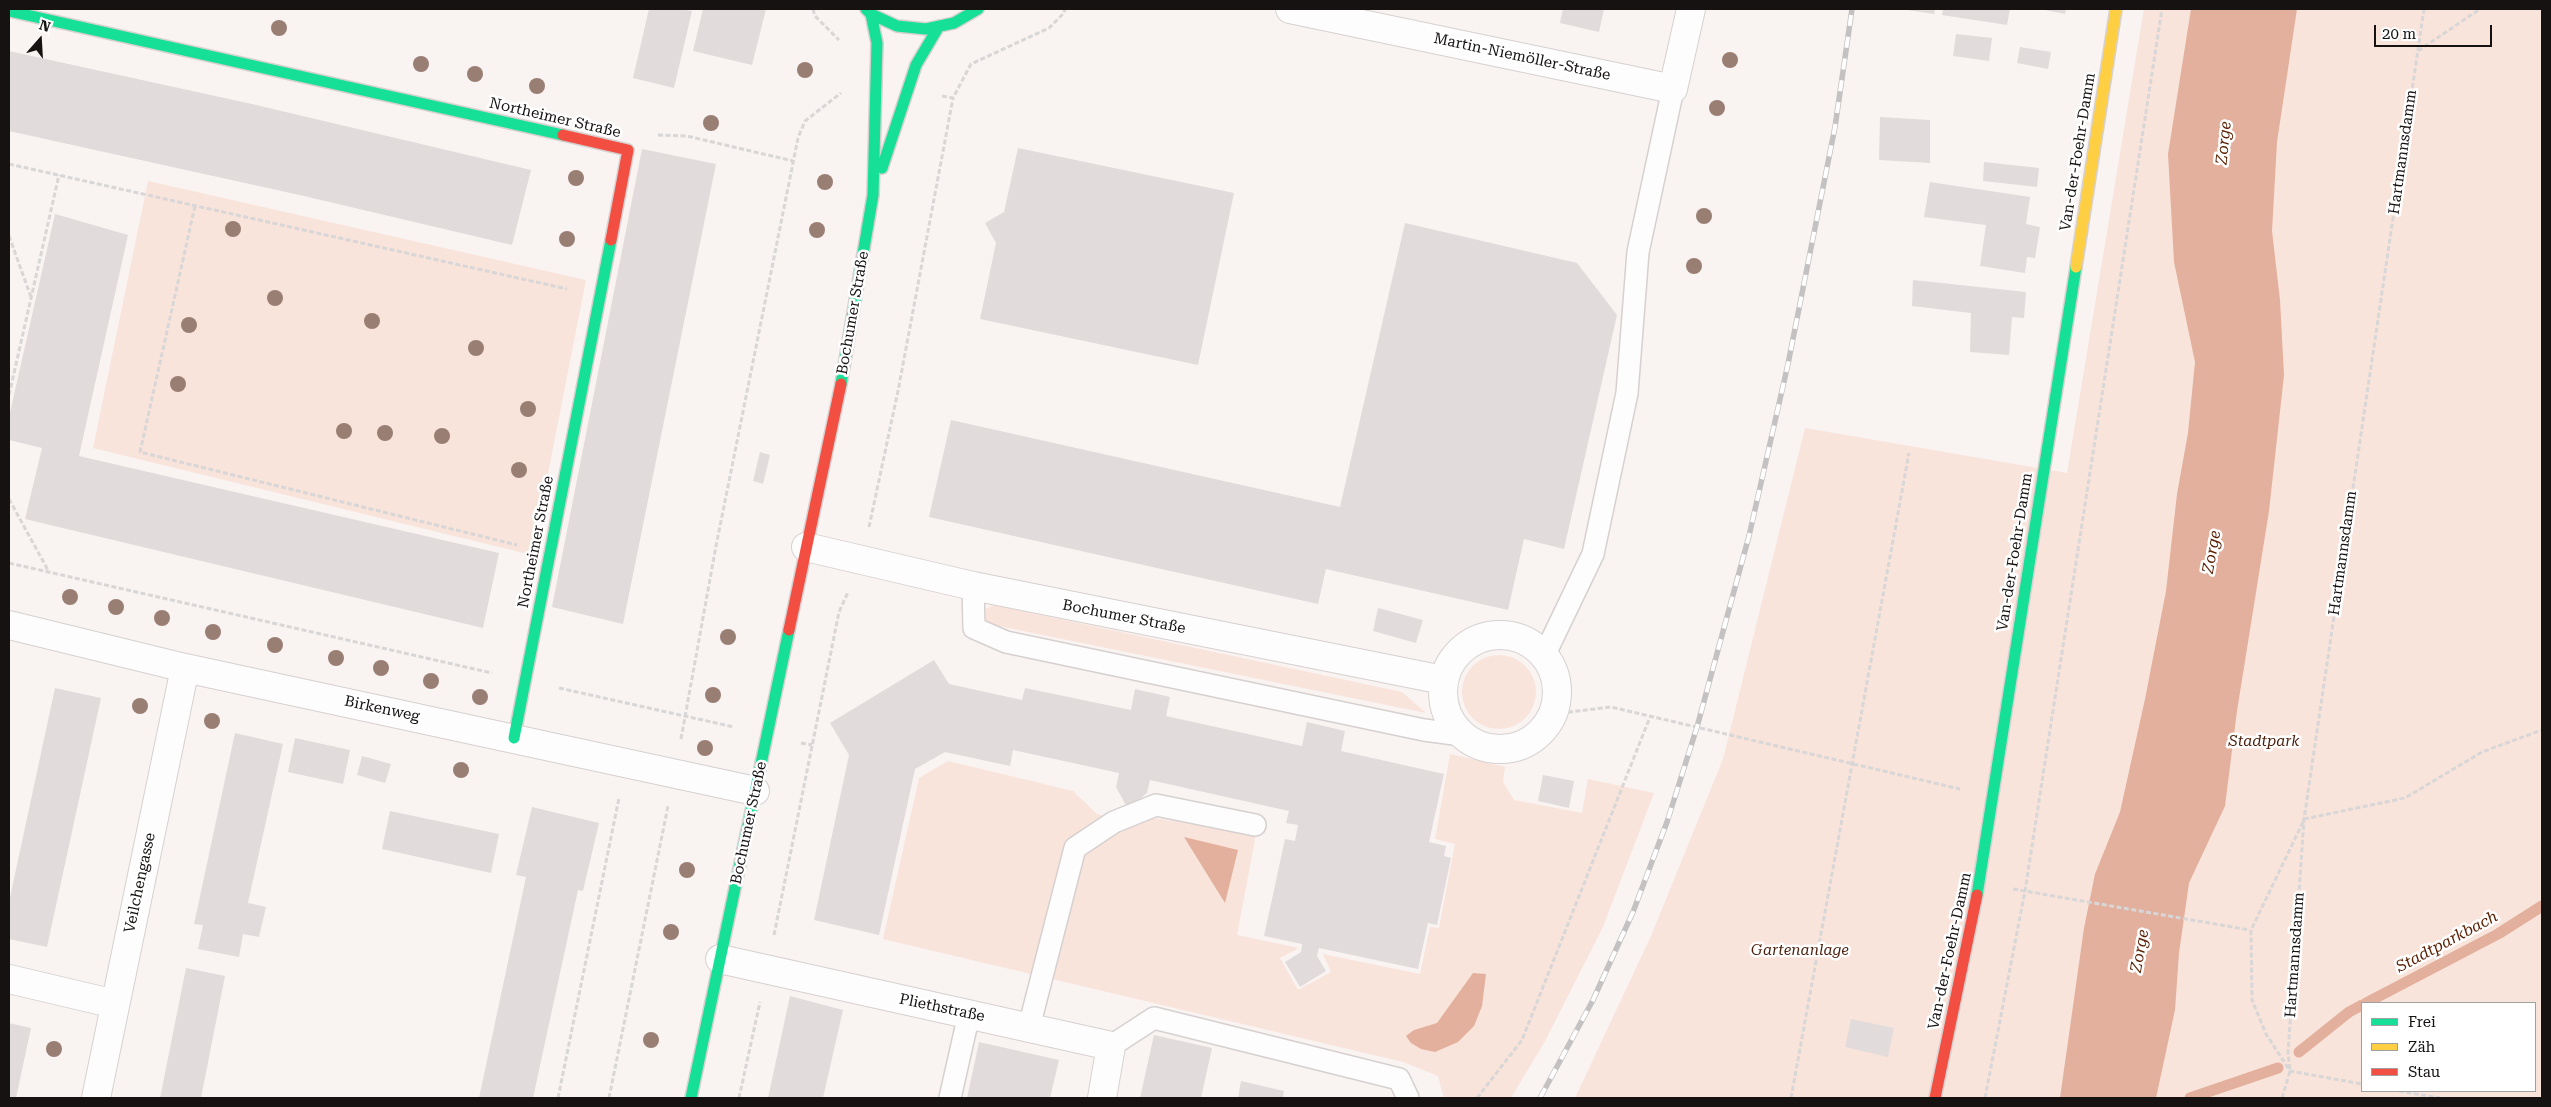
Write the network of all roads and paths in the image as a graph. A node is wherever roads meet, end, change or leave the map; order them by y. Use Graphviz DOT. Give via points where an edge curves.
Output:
graph roads {
  1 [pos="813,9"];
  2 [pos="978,9"];
  3 [pos="1065,9"];
  4 [pos="1290,9"];
  5 [pos="1691,9"];
  6 [pos="2116,9"];
  7 [pos="2162,9"];
  8 [pos="2424,9"];
  9 [pos="2480,9"];
  10 [pos="9,11"];
  11 [pos="868,11"];
  12 [pos="939,26"];
  13 [pos="840,46"];
  14 [pos="2418,51"];
  15 [pos="843,85"];
  16 [pos="1673,89"];
  17 [pos="934,93"];
  18 [pos="953,98"];
  19 [pos="628,150"];
  20 [pos="793,161"];
  21 [pos="9,164"];
  22 [pos="59,175"];
  23 [pos="873,195"];
  24 [pos="194,206"];
  25 [pos="9,236"];
  26 [pos="599,296"];
  27 [pos="31,298"];
  28 [pos="9,395"];
  29 [pos="1909,453"];
  30 [pos="9,500"];
  31 [pos="806,547"];
  32 [pos="549,553"];
  33 [pos="862,560"];
  34 [pos="9,563"];
  35 [pos="49,572"];
  36 [pos="973,586"];
  37 [pos="9,625"];
  38 [pos="1544,656"];
  39 [pos="184,668"];
  40 [pos="524,680"];
  41 [pos="1443,680"];
  42 [pos="1553,714"];
  43 [pos="686,715"];
  44 [pos="1650,717"];
  45 [pos="2542,730"];
  46 [pos="767,735"];
  47 [pos="1462,735"];
  48 [pos="514,738"];
  49 [pos="812,745"];
  50 [pos="626,763"];
  51 [pos="1851,764"];
  52 [pos="675,774"];
  53 [pos="755,791"];
  54 [pos="1992,796"];
  55 [pos="2304,819"];
  56 [pos="1255,825"];
  57 [pos="2040,894"];
  58 [pos="2251,930"];
  59 [pos="720,959"];
  60 [pos="767,970"];
  61 [pos="9,979"];
  62 [pos="115,1004"];
  63 [pos="969,1014"];
  64 [pos="1029,1027"];
  65 [pos="1111,1046"];
  66 [pos="2290,1071"];
  67 [pos="2361,1084"];
  68 [pos="2405,1092"];
  69 [pos="96,1098"];
  70 [pos="558,1098"];
  71 [pos="609,1098"];
  72 [pos="691,1098"];
  73 [pos="739,1098"];
  74 [pos="950,1098"];
  75 [pos="1102,1098"];
  76 [pos="1408,1098"];
  77 [pos="1477,1098"];
  78 [pos="1791,1098"];
  79 [pos="1935,1098"];
  80 [pos="1985,1098"];
  81 [pos="2282,1098"];
  82 [pos="2440,1098"];
  1 -- 13 [label="path" via="815,16 838,38"];
  2 -- 12 [label="street" via="954,23"];
  3 -- 18 [label="path" via="1049,28 971,64"];
  4 -- 16 [label="street, Martin-Niemöller-Straße"];
  5 -- 16 [label="street"];
  6 -- 54 [label="street, Van-der-Foehr-Damm"];
  7 -- 80 [label="path" via="2025,891"];
  8 -- 14 [label="path, Hartmannsdamm"];
  9 -- 14 [label="path"];
  10 -- 19 [label="street, Northeimer Straße"];
  11 -- 12 [label="street" via="897,26 926,30"];
  11 -- 23 [label="street, Bochumer Straße" via="877,42"];
  12 -- 23 [label="street, Bochumer Straße" via="916,65"];
  14 -- 55 [label="path, Hartmannsdamm"];
  15 -- 20 [label="path" via="842,92 805,121"];
  16 -- 38 [label="lane" via="1638,252 1628,393 1593,554"];
  17 -- 18 [label="path"];
  18 -- 33 [label="path" via="898,391"];
  19 -- 20 [label="path" via="633,135 688,136"];
  19 -- 26 [label="street, Northeimer Straße"];
  20 -- 43 [label="path" via="716,546"];
  21 -- 22 [label="path"];
  22 -- 24 [label="path"];
  22 -- 27 [label="path"];
  23 -- 31 [label="street, Bochumer Straße" via="842,379"];
  24 -- 26 [label="path"];
  24 -- 32 [label="path" via="140,452"];
  25 -- 27 [label="path"];
  26 -- 32 [label="street, Northeimer Straße"];
  27 -- 28 [label="path"];
  29 -- 51 [label="path"];
  30 -- 35 [label="path"];
  31 -- 33 [label="street, Bochumer Straße"];
  31 -- 46 [label="street, Bochumer Straße"];
  32 -- 40 [label="street, Northeimer Straße"];
  33 -- 36 [label="street, Bochumer Straße"];
  33 -- 49 [label="path" via="839,612"];
  34 -- 35 [label="path"];
  35 -- 40 [label="path"];
  36 -- 41 [label="street, Bochumer Straße"];
  36 -- 47 [label="lane" via="974,628 1006,642 1424,730"];
  37 -- 39 [label="street, Birkenweg"];
  38 -- 41 [label="street" via="1530,642 1506,635 1486,636 1464,647 1451,662"];
  38 -- 42 [label="street" via="1557,687"];
  39 -- 48 [label="street, Birkenweg"];
  39 -- 62 [label="street, Veilchengasse"];
  40 -- 43 [label="path"];
  40 -- 48 [label="street, Northeimer Straße"];
  41 -- 47 [label="street" via="1444,706 1449,719"];
  42 -- 44 [label="path" via="1612,707"];
  42 -- 47 [label="street" via="1544,729 1529,742 1505,750 1485,748"];
  43 -- 46 [label="path"];
  43 -- 52 [label="path"];
  44 -- 51 [label="path"];
  44 -- 77 [label="path" via="1522,1040"];
  45 -- 55 [label="path" via="2482,752 2404,798"];
  46 -- 49 [label="path"];
  46 -- 53 [label="street, Bochumer Straße"];
  48 -- 50 [label="street, Birkenweg"];
  49 -- 60 [label="path"];
  50 -- 52 [label="street, Birkenweg"];
  50 -- 70 [label="path"];
  51 -- 54 [label="path"];
  51 -- 78 [label="path"];
  52 -- 53 [label="street, Birkenweg"];
  52 -- 71 [label="path"];
  53 -- 59 [label="street, Bochumer Straße"];
  54 -- 79 [label="street, Van-der-Foehr-Damm" via="1980,882"];
  55 -- 58 [label="path"];
  55 -- 66 [label="path, Hartmannsdamm" via="2288,1052"];
  56 -- 64 [label="lane" via="1156,806 1114,822 1075,848"];
  57 -- 58 [label="path"];
  58 -- 66 [label="path" via="2252,1000 2266,1034"];
  59 -- 60 [label="street, Pliethstraße"];
  59 -- 72 [label="street, Bochumer Straße"];
  60 -- 63 [label="street, Pliethstraße"];
  60 -- 73 [label="path"];
  61 -- 62 [label="street"];
  62 -- 69 [label="street, Veilchengasse"];
  63 -- 64 [label="street, Pliethstraße"];
  63 -- 74 [label="lane"];
  64 -- 65 [label="street, Pliethstraße"];
  65 -- 75 [label="street"];
  65 -- 76 [label="lane" via="1154,1018 1399,1079"];
  66 -- 67 [label="path"];
  66 -- 81 [label="path, Hartmannsdamm"];
  68 -- 82 [label="path"];
}
